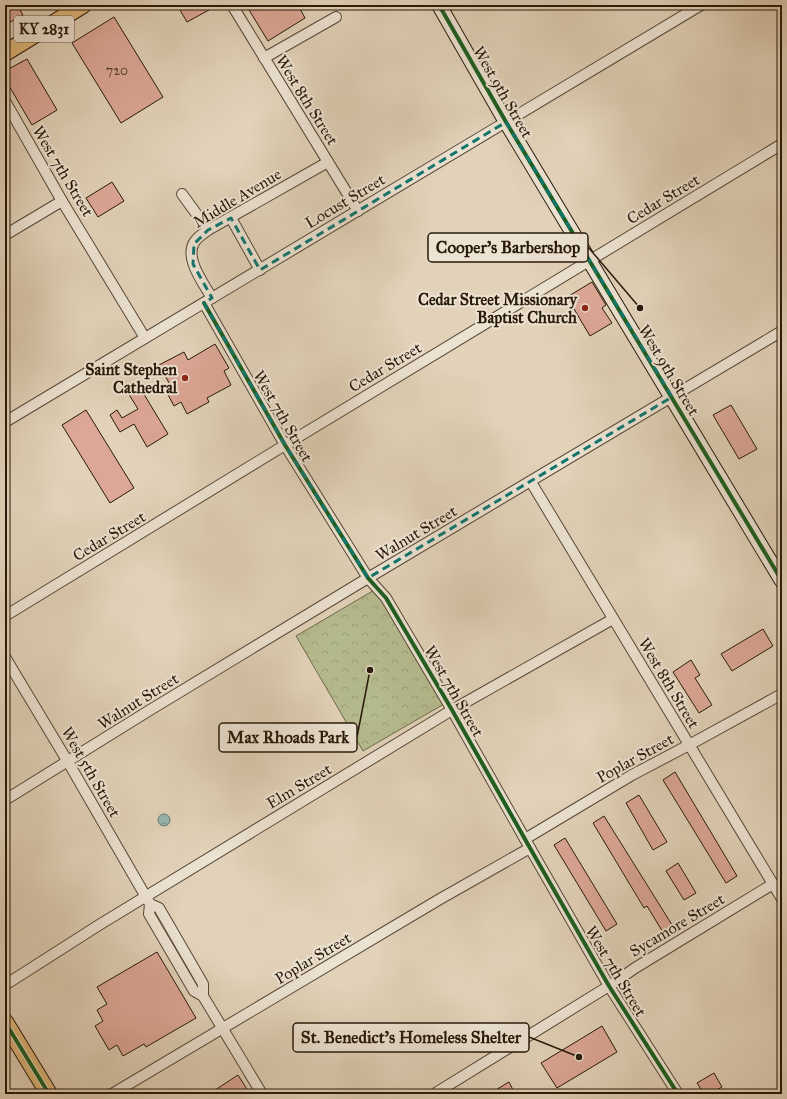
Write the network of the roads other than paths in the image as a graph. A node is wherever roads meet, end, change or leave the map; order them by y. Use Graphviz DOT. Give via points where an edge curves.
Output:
graph roads {
  1 [pos="83,5"];
  2 [pos="232,5"];
  3 [pos="439,5"];
  4 [pos="701,5"];
  5 [pos="336,17"];
  6 [pos="5,53"];
  7 [pos="264,58"];
  8 [pos="5,101"];
  9 [pos="506,122"];
  10 [pos="782,144"];
  11 [pos="328,162"];
  12 [pos="182,194"];
  13 [pos="62,201"];
  14 [pos="358,211"];
  15 [pos="231,218"];
  16 [pos="208,230"];
  17 [pos="5,235"];
  18 [pos="590,261"];
  19 [pos="260,270"];
  20 [pos="208,301"];
  21 [pos="782,331"];
  22 [pos="145,338"];
  23 [pos="672,397"];
  24 [pos="5,422"];
  25 [pos="285,445"];
  26 [pos="531,482"];
  27 [pos="368,578"];
  28 [pos="782,581"];
  29 [pos="5,616"];
  30 [pos="613,619"];
  31 [pos="5,657"];
  32 [pos="782,694"];
  33 [pos="452,710"];
  34 [pos="689,745"];
  35 [pos="68,762"];
  36 [pos="5,800"];
  37 [pos="524,839"];
  38 [pos="530,848"];
  39 [pos="773,884"];
  40 [pos="782,899"];
  41 [pos="148,900"];
  42 [pos="5,985"];
  43 [pos="609,986"];
  44 [pos="5,1022"];
  45 [pos="223,1029"];
  46 [pos="49,1094"];
  47 [pos="112,1094"];
  48 [pos="262,1094"];
  49 [pos="434,1094"];
  50 [pos="678,1094"];
  1 -- 6 [label="main road, KY 2831"];
  2 -- 7 [label="street, West 8th Street"];
  3 -- 9 [label="street, West 9th Street"];
  4 -- 9 [label="street, Locust Street"];
  5 -- 7 [label="street"];
  7 -- 11 [label="street, West 8th Street"];
  8 -- 13 [label="street, West 7th Street"];
  9 -- 14 [label="street, Locust Street"];
  9 -- 18 [label="street, West 9th Street"];
  10 -- 18 [label="street, Cedar Street"];
  11 -- 14 [label="street, West 8th Street"];
  11 -- 15 [label="street, Middle Avenue"];
  12 -- 16 [label="street"];
  13 -- 17 [label="street"];
  13 -- 22 [label="street, West 7th Street"];
  14 -- 19 [label="street, Locust Street"];
  15 -- 16 [label="street, Middle Avenue"];
  15 -- 19 [label="street"];
  16 -- 20 [label="street, Middle Avenue" via="196,240 192,248 196,271"];
  18 -- 23 [label="street, West 9th Street"];
  18 -- 25 [label="street, Cedar Street"];
  19 -- 20 [label="street, Locust Street"];
  20 -- 22 [label="street, Locust Street"];
  20 -- 25 [label="street, West 7th Street"];
  21 -- 23 [label="street, Walnut Street"];
  22 -- 24 [label="street, Locust Street"];
  23 -- 26 [label="street, Walnut Street"];
  23 -- 28 [label="street, West 9th Street"];
  25 -- 27 [label="street, West 7th Street"];
  25 -- 29 [label="street, Cedar Street"];
  26 -- 27 [label="street, Walnut Street"];
  26 -- 30 [label="street, West 8th Street"];
  27 -- 33 [label="street, West 7th Street" via="386,598"];
  27 -- 35 [label="street, Walnut Street"];
  30 -- 33 [label="street, Elm Street"];
  30 -- 34 [label="street, West 8th Street"];
  31 -- 35 [label="street, West 5th Street"];
  32 -- 34 [label="street, Poplar Street"];
  33 -- 37 [label="street, West 7th Street"];
  33 -- 41 [label="street, Elm Street"];
  34 -- 37 [label="street, Poplar Street" via="632,775"];
  34 -- 39 [label="street, West 8th Street"];
  35 -- 36 [label="street, Walnut Street"];
  35 -- 41 [label="street, West 5th Street"];
  37 -- 38 [label="street, West 7th Street"];
  38 -- 43 [label="street, West 7th Street"];
  38 -- 45 [label="street, Poplar Street"];
  39 -- 40 [label="street, West 8th Street"];
  39 -- 43 [label="street, Sycamore Street"];
  41 -- 42 [label="street, Elm Street"];
  41 -- 45 [label="street, West 5th Street" via="149,914 194,991 203,996"];
  43 -- 49 [label="street, Sycamore Street"];
  43 -- 50 [label="street, West 7th Street"];
  44 -- 46 [label="main road"];
  45 -- 47 [label="street, Poplar Street"];
  45 -- 48 [label="street, West 5th Street"];
}
